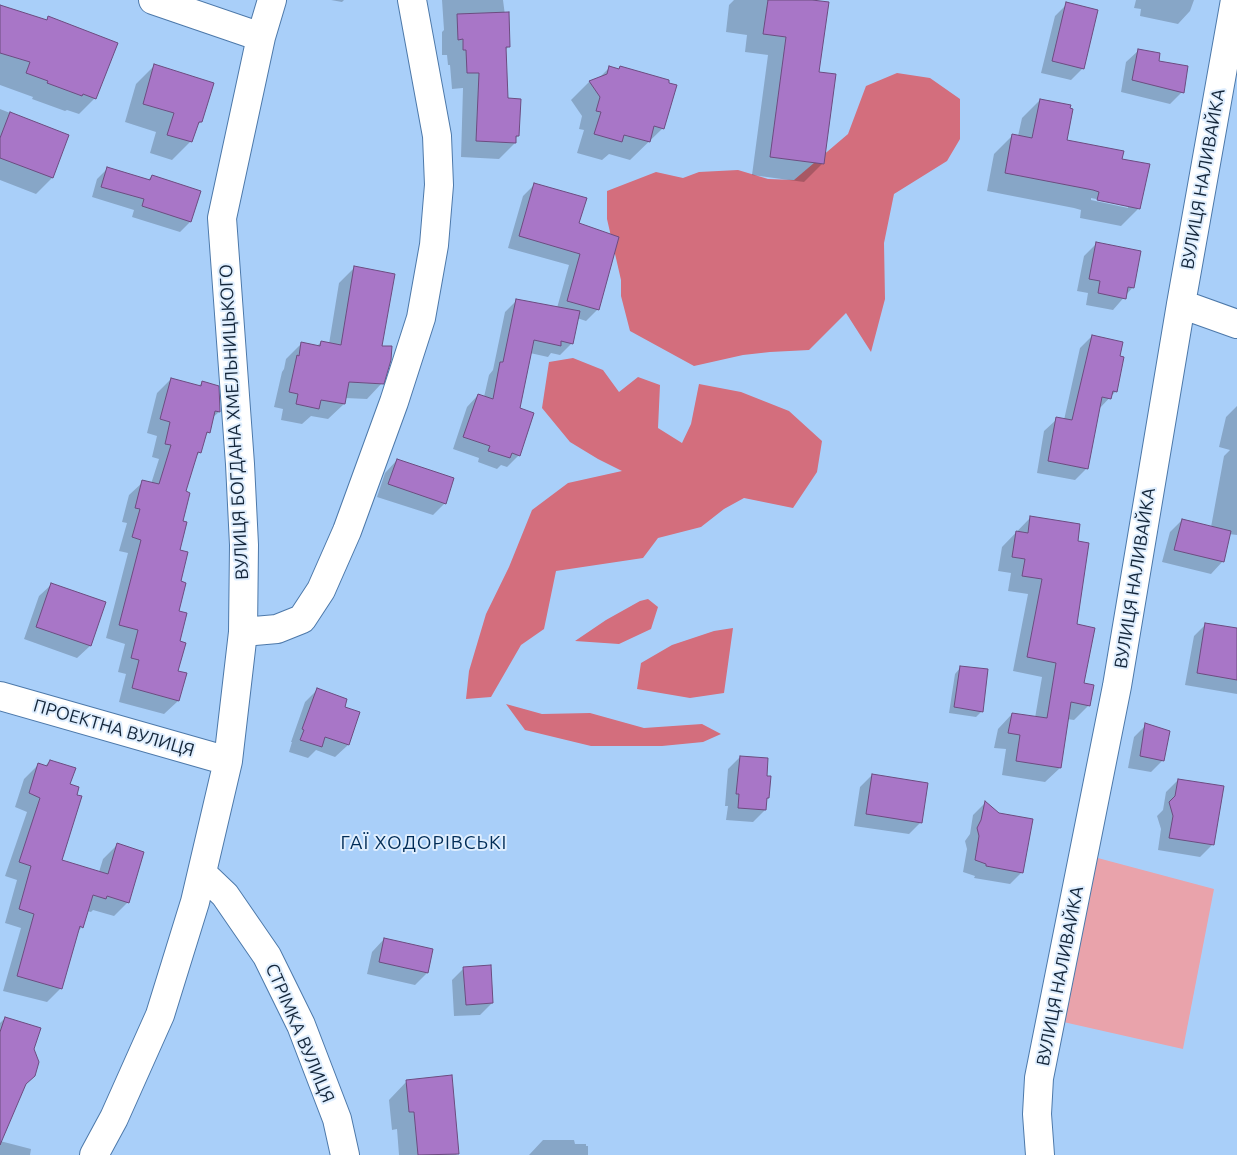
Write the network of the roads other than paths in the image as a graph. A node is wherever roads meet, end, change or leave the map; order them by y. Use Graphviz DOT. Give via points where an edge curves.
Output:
graph roads {
  1 [pos="153,0"];
  2 [pos="272,0"];
  3 [pos="412,0"];
  4 [pos="1235,0"];
  5 [pos="261,37"];
  6 [pos="1181,304"];
  7 [pos="1237,324"];
  8 [pos="243,632"];
  9 [pos="0,696"];
  10 [pos="228,761"];
  11 [pos="202,873"];
  12 [pos="94,1155"];
  13 [pos="345,1155"];
  14 [pos="1040,1155"];
  1 -- 5 [label="street"];
  2 -- 5 [label="street, ВУЛИЦЯ БОГДАНА ХМЕЛЬНИЦЬКОГО"];
  3 -- 8 [label="street" via="437,136 439,185 434,245 421,318 347,531 321,590 302,619 277,629"];
  4 -- 6 [label="street, ВУЛИЦЯ НАЛИВАЙКА"];
  5 -- 8 [label="street, ВУЛИЦЯ БОГДАНА ХМЕЛЬНИЦЬКОГО" via="222,218 241,482"];
  6 -- 7 [label="street"];
  6 -- 14 [label="street, ВУЛИЦЯ НАЛИВАЙКА" via="1117,686 1039,1078"];
  8 -- 10 [label="street, ВУЛИЦЯ БОГДАНА ХМЕЛЬНИЦЬКОГО"];
  9 -- 10 [label="street, ПРОЕКТНА ВУЛИЦЯ"];
  10 -- 11 [label="street, ВУЛИЦЯ БОГДАНА ХМЕЛЬНИЦЬКОГО"];
  11 -- 12 [label="street, ВУЛИЦЯ БОГДАНА ХМЕЛЬНИЦЬКОГО" via="160,1015"];
  11 -- 13 [label="street, СТРІМКА ВУЛИЦЯ" via="225,894 267,956 304,1033 337,1119"];
}
